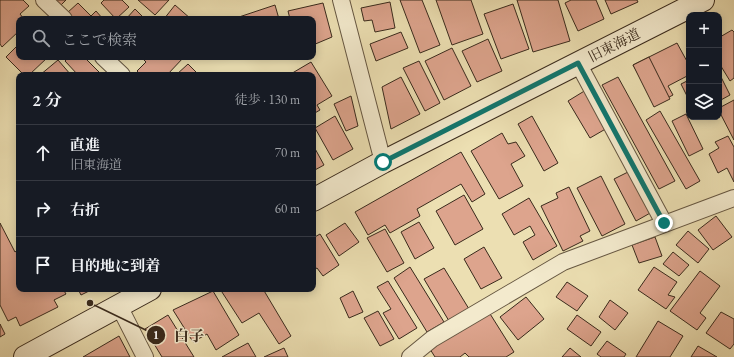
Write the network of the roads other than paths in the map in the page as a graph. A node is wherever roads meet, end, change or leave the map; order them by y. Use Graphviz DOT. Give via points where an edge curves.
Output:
graph roads {
  1 [pos="44,0"];
  2 [pos="702,0"];
  3 [pos="343,1"];
  4 [pos="61,16"];
  5 [pos="106,60"];
  6 [pos="578,63"];
  7 [pos="119,72"];
  8 [pos="383,162"];
  9 [pos="316,198"];
  10 [pos="734,198"];
  11 [pos="664,223"];
  12 [pos="145,292"];
  13 [pos="119,306"];
  14 [pos="25,357"];
  15 [pos="145,357"];
  16 [pos="410,357"];
  1 -- 4 [label="street"];
  2 -- 6 [label="street, 旧東海道"];
  3 -- 8 [label="street"];
  5 -- 7 [label="street"];
  6 -- 8 [label="street, 旧東海道"];
  6 -- 11 [label="street"];
  8 -- 9 [label="street, 旧東海道"];
  10 -- 11 [label="street"];
  11 -- 16 [label="street" via="563,262 432,339"];
  12 -- 13 [label="street"];
  13 -- 14 [label="street"];
  13 -- 15 [label="street"];
}
